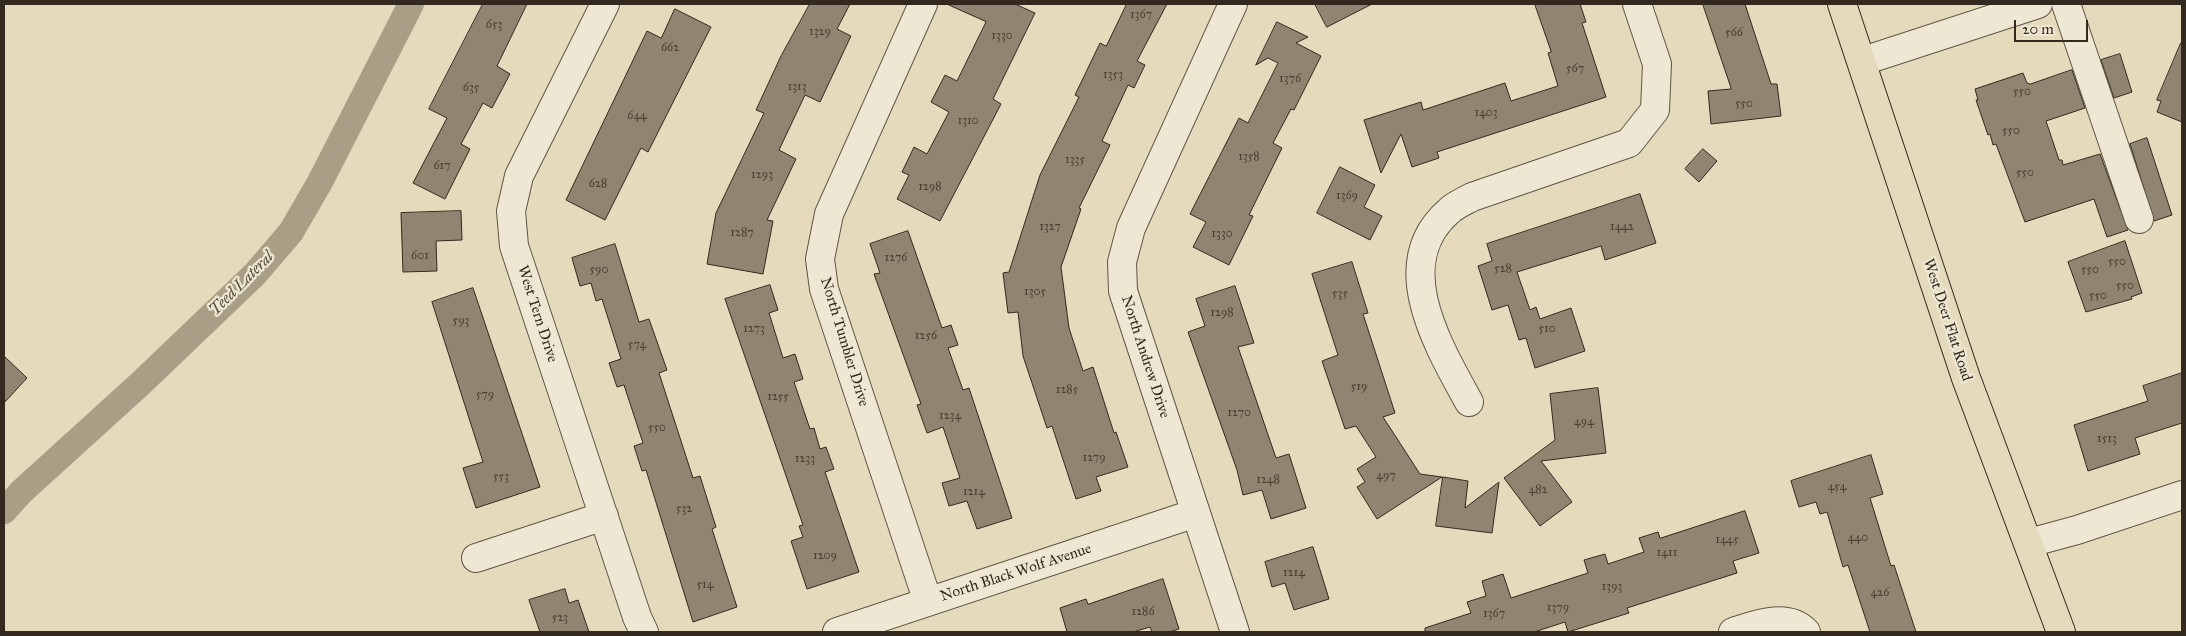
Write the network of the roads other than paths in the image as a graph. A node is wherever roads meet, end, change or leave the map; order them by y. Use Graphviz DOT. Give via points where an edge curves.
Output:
graph roads {
  1 [pos="605,4"];
  2 [pos="923,4"];
  3 [pos="1233,4"];
  4 [pos="1637,4"];
  5 [pos="1842,4"];
  6 [pos="2038,4"];
  7 [pos="2066,4"];
  8 [pos="1862,61"];
  9 [pos="2139,219"];
  10 [pos="1469,402"];
  11 [pos="2182,495"];
  12 [pos="1196,514"];
  13 [pos="604,516"];
  14 [pos="2029,543"];
  15 [pos="476,558"];
  16 [pos="928,602"];
  17 [pos="1795,627"];
  18 [pos="644,632"];
  19 [pos="837,632"];
  20 [pos="1235,632"];
  21 [pos="1733,632"];
  22 [pos="2061,632"];
  1 -- 13 [label="street, West Tern Drive" via="519,176 511,211 514,246"];
  2 -- 16 [label="street, North Tumbler Drive" via="829,214 820,259 824,289"];
  3 -- 12 [label="street, North Andrew Drive" via="1130,228 1122,262 1123,291"];
  4 -- 10 [label="street" via="1657,64 1655,110 1629,143 1472,197 1449,210 1432,230 1420,262 1421,293 1438,346"];
  5 -- 8 [label="main road, West Deer Flat Road"];
  6 -- 8 [label="street"];
  7 -- 9 [label="street"];
  8 -- 14 [label="main road, West Deer Flat Road" via="1966,378"];
  11 -- 14 [label="street"];
  12 -- 16 [label="street, North Black Wolf Avenue"];
  12 -- 20 [label="street, North Andrew Drive"];
  13 -- 15 [label="street"];
  13 -- 18 [label="street, West Tern Drive"];
  14 -- 22 [label="main road, West Deer Flat Road"];
  16 -- 19 [label="street, North Black Wolf Avenue"];
  17 -- 21 [label="street" via="1764,622"];
}
